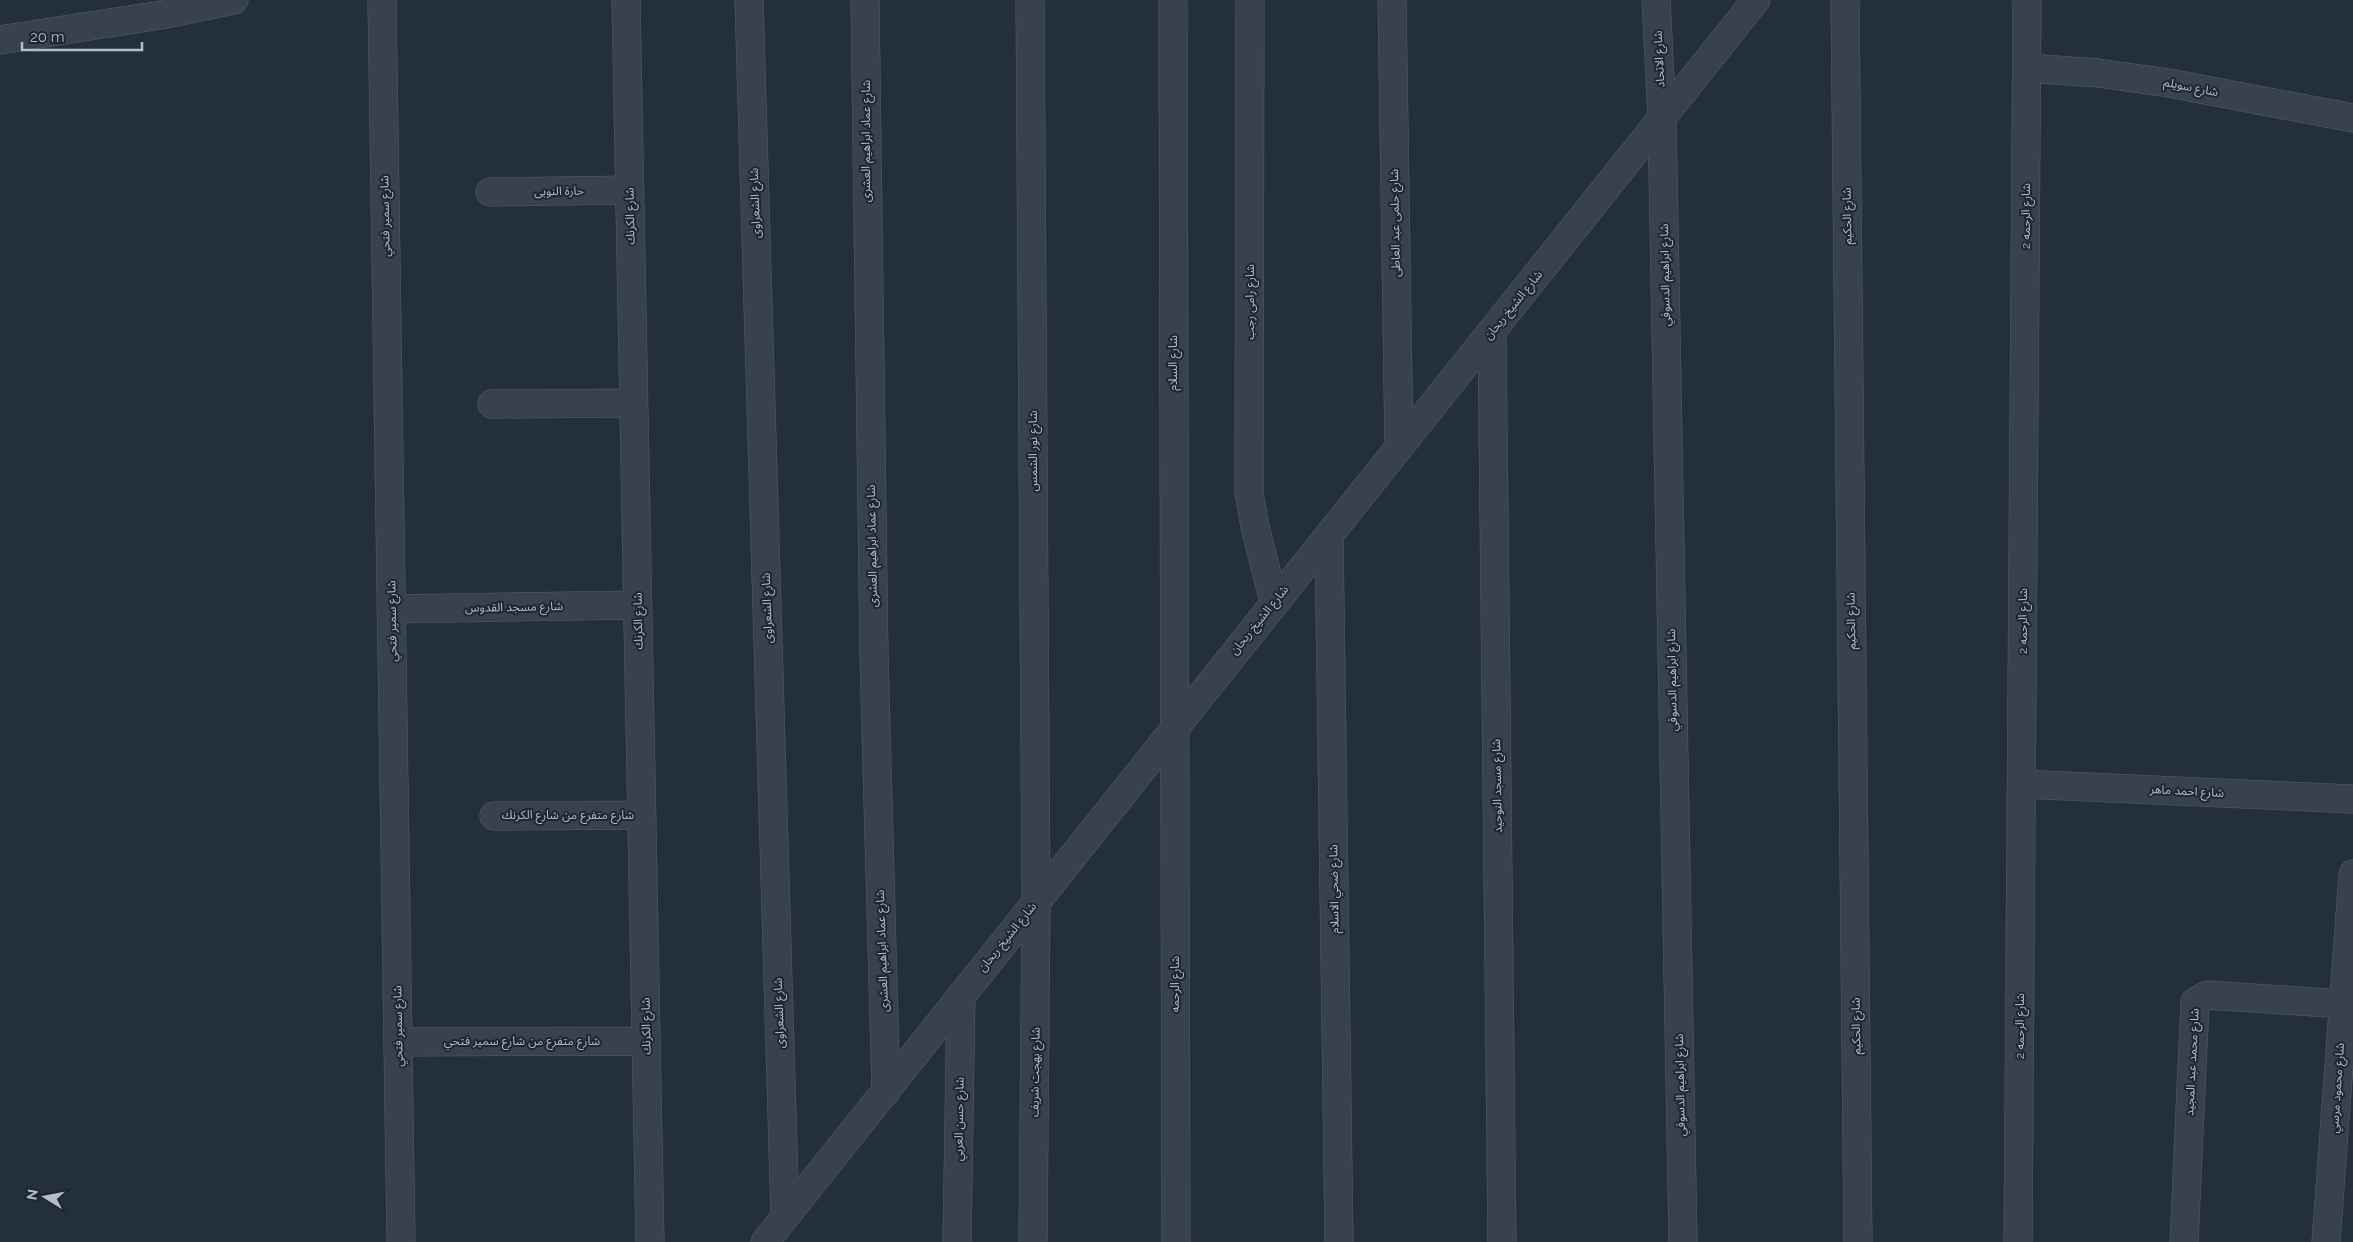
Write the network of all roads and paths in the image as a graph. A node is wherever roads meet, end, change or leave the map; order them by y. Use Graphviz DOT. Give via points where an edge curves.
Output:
graph roads {
  1 [pos="234,0"];
  2 [pos="382,0"];
  3 [pos="626,0"];
  4 [pos="748,0"];
  5 [pos="866,0"];
  6 [pos="1030,0"];
  7 [pos="1173,0"];
  8 [pos="1250,0"];
  9 [pos="1392,0"];
  10 [pos="1656,0"];
  11 [pos="1756,0"];
  12 [pos="1845,0"];
  13 [pos="2027,0"];
  14 [pos="160,7"];
  15 [pos="0,40"];
  16 [pos="2027,68"];
  17 [pos="1662,118"];
  18 [pos="2353,118"];
  19 [pos="629,190"];
  20 [pos="490,192"];
  21 [pos="1492,331"];
  22 [pos="633,402"];
  23 [pos="492,404"];
  24 [pos="1399,447"];
  25 [pos="1329,536"];
  26 [pos="1274,602"];
  27 [pos="637,605"];
  28 [pos="391,610"];
  29 [pos="1174,727"];
  30 [pos="2022,784"];
  31 [pos="2353,799"];
  32 [pos="641,815"];
  33 [pos="494,816"];
  34 [pos="2353,874"];
  35 [pos="1036,901"];
  36 [pos="2352,910"];
  37 [pos="961,996"];
  38 [pos="2344,1004"];
  39 [pos="646,1040"];
  40 [pos="398,1042"];
  41 [pos="886,1092"];
  42 [pos="785,1216"];
  43 [pos="401,1242"];
  44 [pos="650,1242"];
  45 [pos="765,1242"];
  46 [pos="957,1242"];
  47 [pos="1033,1242"];
  48 [pos="1176,1242"];
  49 [pos="1338,1242"];
  50 [pos="1502,1242"];
  51 [pos="1683,1242"];
  52 [pos="1858,1242"];
  53 [pos="2018,1242"];
  54 [pos="2184,1242"];
  55 [pos="2326,1242"];
  1 -- 14 [label="street"];
  2 -- 28 [label="street, شارع سمير فتحي"];
  3 -- 19 [label="street, شارع الكرنك"];
  4 -- 42 [label="street, شارع الشعراوى"];
  5 -- 41 [label="street, شارع عماد ابراهيم العشرى" via="874,636"];
  6 -- 35 [label="street, شارع نور الشمس"];
  7 -- 29 [label="street, شارع السلام"];
  8 -- 26 [label="street, شارع رامى رجب" via="1250,493"];
  9 -- 24 [label="street, شارع حلمى عبد العاطى"];
  10 -- 17 [label="street, شارع الاتحاد"];
  11 -- 17 [label="street, شارع الشيخ ريحان"];
  12 -- 52 [label="street, شارع الحكيم"];
  13 -- 16 [label="street, شارع الرحمه 2"];
  14 -- 15 [label="street"];
  16 -- 18 [label="street, شارع سويلم" via="2169,83"];
  16 -- 30 [label="street, شارع الرحمه 2"];
  17 -- 21 [label="street, شارع الشيخ ريحان"];
  17 -- 51 [label="street, شارع ابراهيم الدسوقي"];
  19 -- 20 [label="street, حارة النوبى"];
  19 -- 22 [label="street, شارع الكرنك"];
  21 -- 24 [label="street, شارع الشيخ ريحان"];
  21 -- 50 [label="street, شارع مسجد التوحيد"];
  22 -- 23 [label="street"];
  22 -- 27 [label="street, شارع الكرنك"];
  24 -- 25 [label="street, شارع الشيخ ريحان"];
  25 -- 26 [label="street, شارع الشيخ ريحان"];
  25 -- 49 [label="street, شارع ضحي الاسلام"];
  26 -- 29 [label="street, شارع الشيخ ريحان"];
  27 -- 28 [label="street, شارع مسجد القدوس"];
  27 -- 32 [label="street, شارع الكرنك"];
  28 -- 40 [label="street, شارع سمير فتحي"];
  29 -- 35 [label="street, شارع الشيخ ريحان"];
  29 -- 48 [label="street, شارع الرحمه"];
  30 -- 31 [label="street, شارع احمد ماهر"];
  30 -- 53 [label="street, شارع الرحمه 2"];
  32 -- 33 [label="street, شارع متفرع من شارع الكرنك"];
  32 -- 39 [label="street, شارع الكرنك"];
  34 -- 36 [label="street, شارع محمود مرسي"];
  35 -- 37 [label="street, شارع الشيخ ريحان"];
  35 -- 47 [label="street, شارع بهجت شريف"];
  36 -- 38 [label="street, شارع محمود مرسي"];
  37 -- 41 [label="street, شارع الشيخ ريحان"];
  37 -- 46 [label="street, شارع حسن العربي"];
  38 -- 54 [label="street, شارع محمد عبد المجيد" via="2206,995 2195,1002"];
  38 -- 55 [label="street, شارع محمود مرسي"];
  39 -- 40 [label="street, شارع متفرع من شارع سمير فتحي"];
  39 -- 44 [label="street, شارع الكرنك"];
  40 -- 43 [label="street, شارع سمير فتحي"];
  41 -- 42 [label="street, شارع الشيخ ريحان"];
  42 -- 45 [label="street, شارع الشيخ ريحان"];
}
